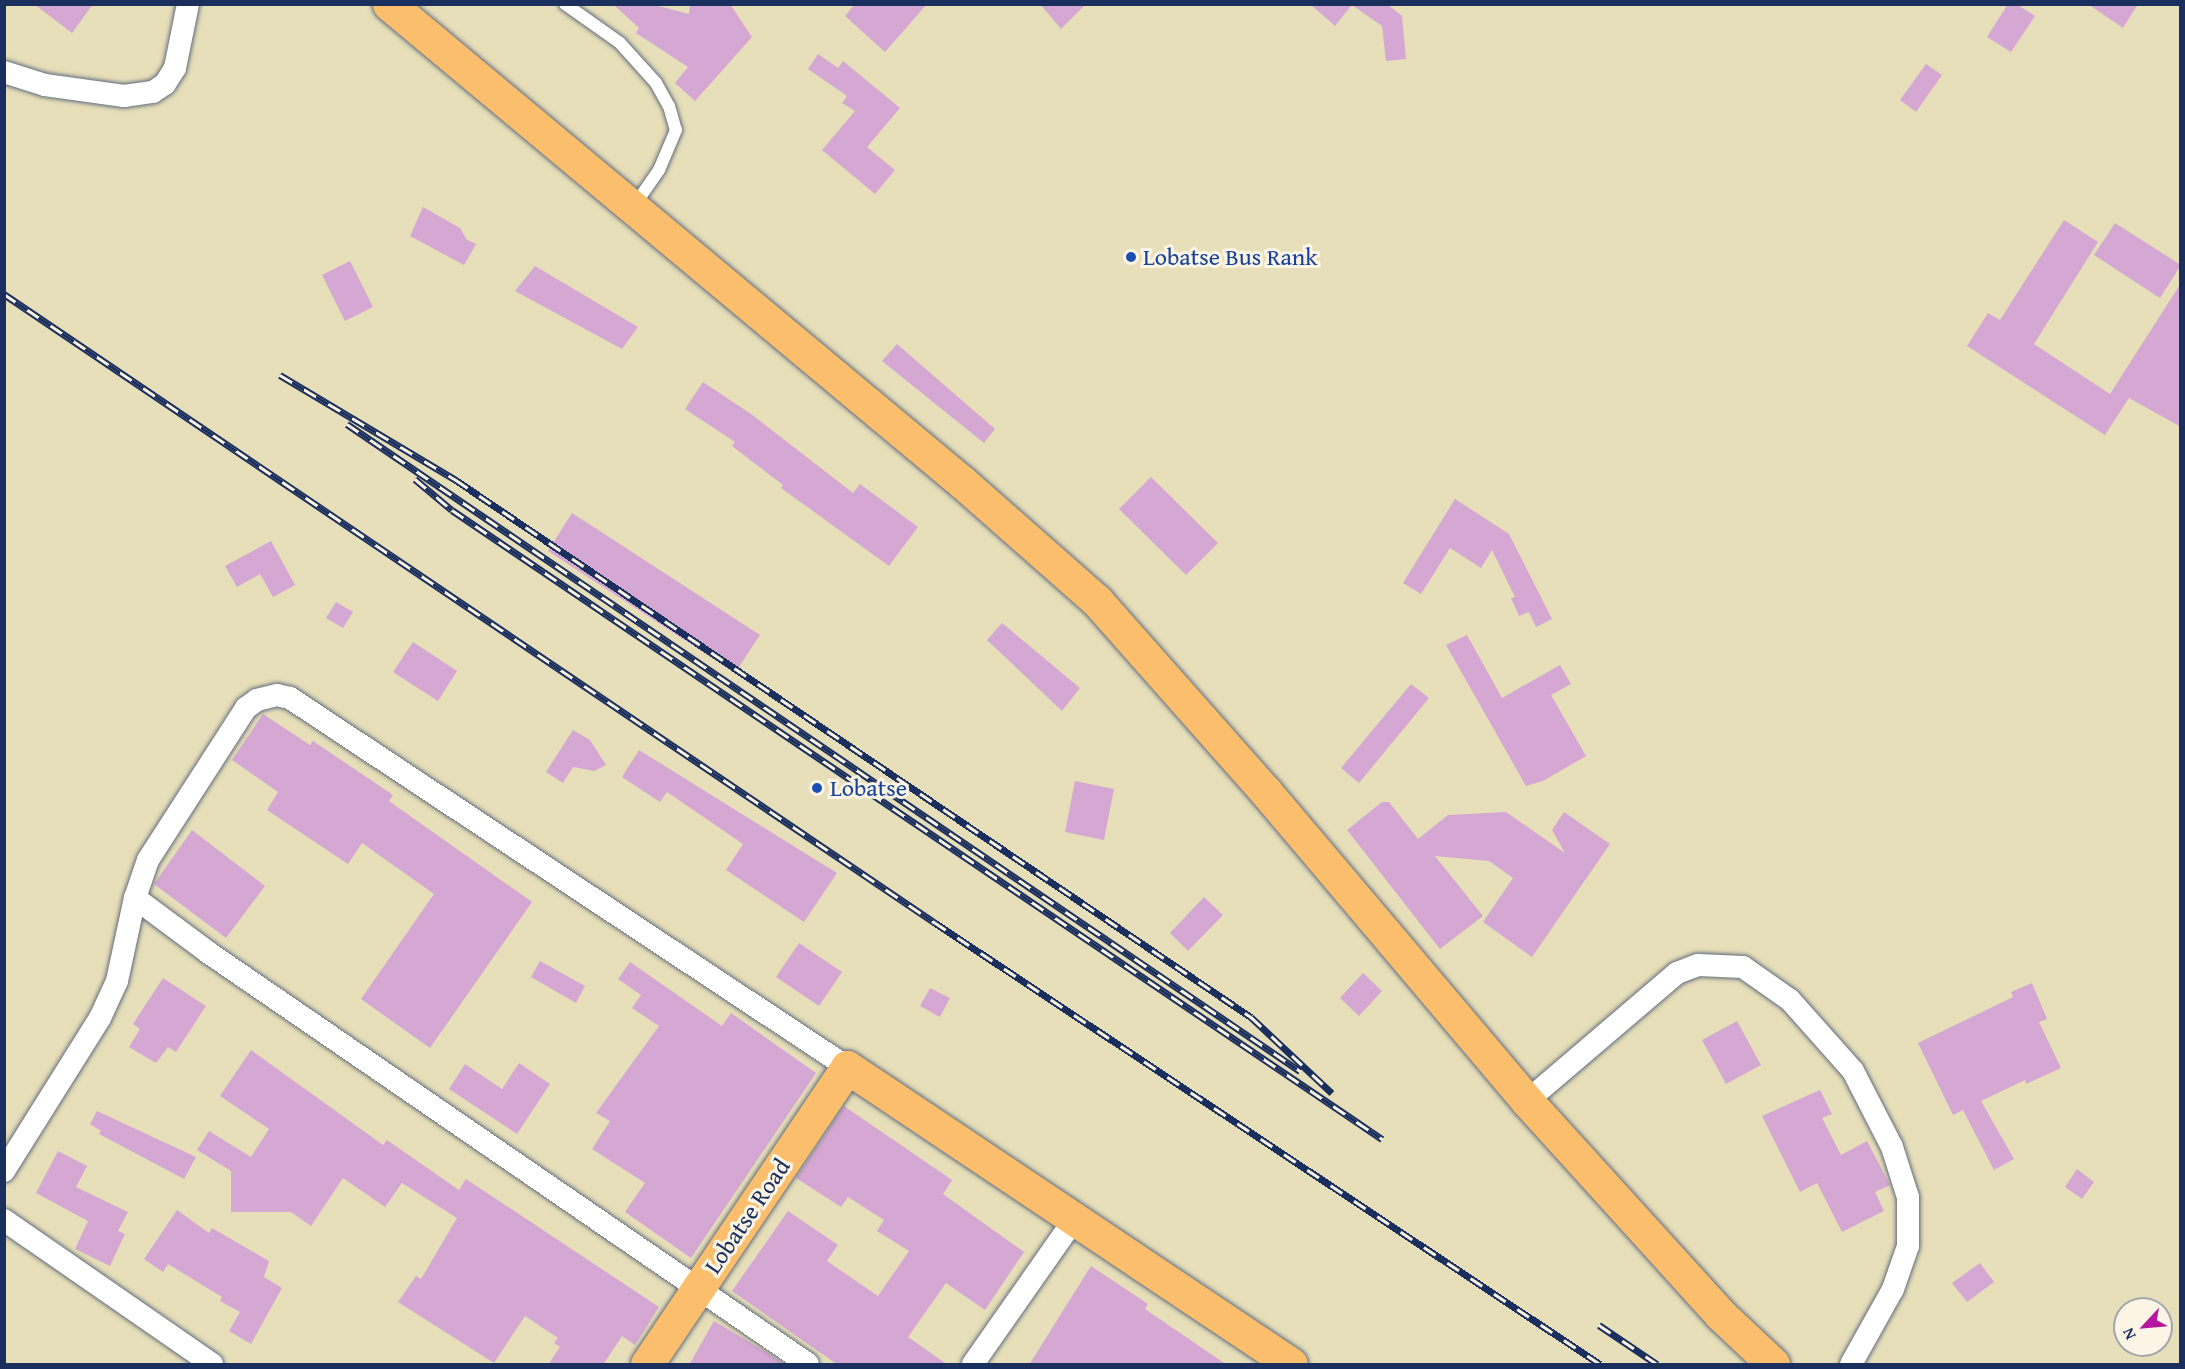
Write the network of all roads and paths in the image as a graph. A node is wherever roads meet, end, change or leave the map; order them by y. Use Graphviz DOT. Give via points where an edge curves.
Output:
graph roads {
  1 [pos="188,4"];
  2 [pos="389,4"];
  3 [pos="565,4"];
  4 [pos="4,72"];
  5 [pos="633,207"];
  6 [pos="135,897"];
  7 [pos="847,1067"];
  8 [pos="1527,1101"];
  9 [pos="4,1171"];
  10 [pos="4,1220"];
  11 [pos="1073,1221"];
  12 [pos="698,1291"];
  13 [pos="212,1365"];
  14 [pos="647,1365"];
  15 [pos="808,1365"];
  16 [pos="973,1365"];
  17 [pos="1291,1365"];
  18 [pos="1773,1365"];
  19 [pos="1851,1365"];
  1 -- 4 [label="street" via="175,68 165,84 153,92 124,96 45,85"];
  2 -- 5 [label="main road"];
  3 -- 5 [label="lane" via="620,43 656,83 669,105 676,130 659,170"];
  5 -- 8 [label="main road" via="1097,601 1252,776"];
  6 -- 7 [label="street" via="148,860 246,708 266,697 290,698"];
  6 -- 9 [label="street" via="117,981 100,1018"];
  6 -- 12 [label="street" via="209,953"];
  7 -- 11 [label="main road"];
  7 -- 12 [label="main road, Lobatse Road"];
  8 -- 18 [label="main road" via="1720,1314"];
  8 -- 19 [label="street" via="1677,974 1688,969 1718,964 1743,967 1790,1000 1853,1071 1888,1138 1908,1197 1908,1246 1893,1289"];
  10 -- 13 [label="street"];
  11 -- 16 [label="street"];
  11 -- 17 [label="main road"];
  12 -- 14 [label="main road, Lobatse Road"];
  12 -- 15 [label="street"];
}
